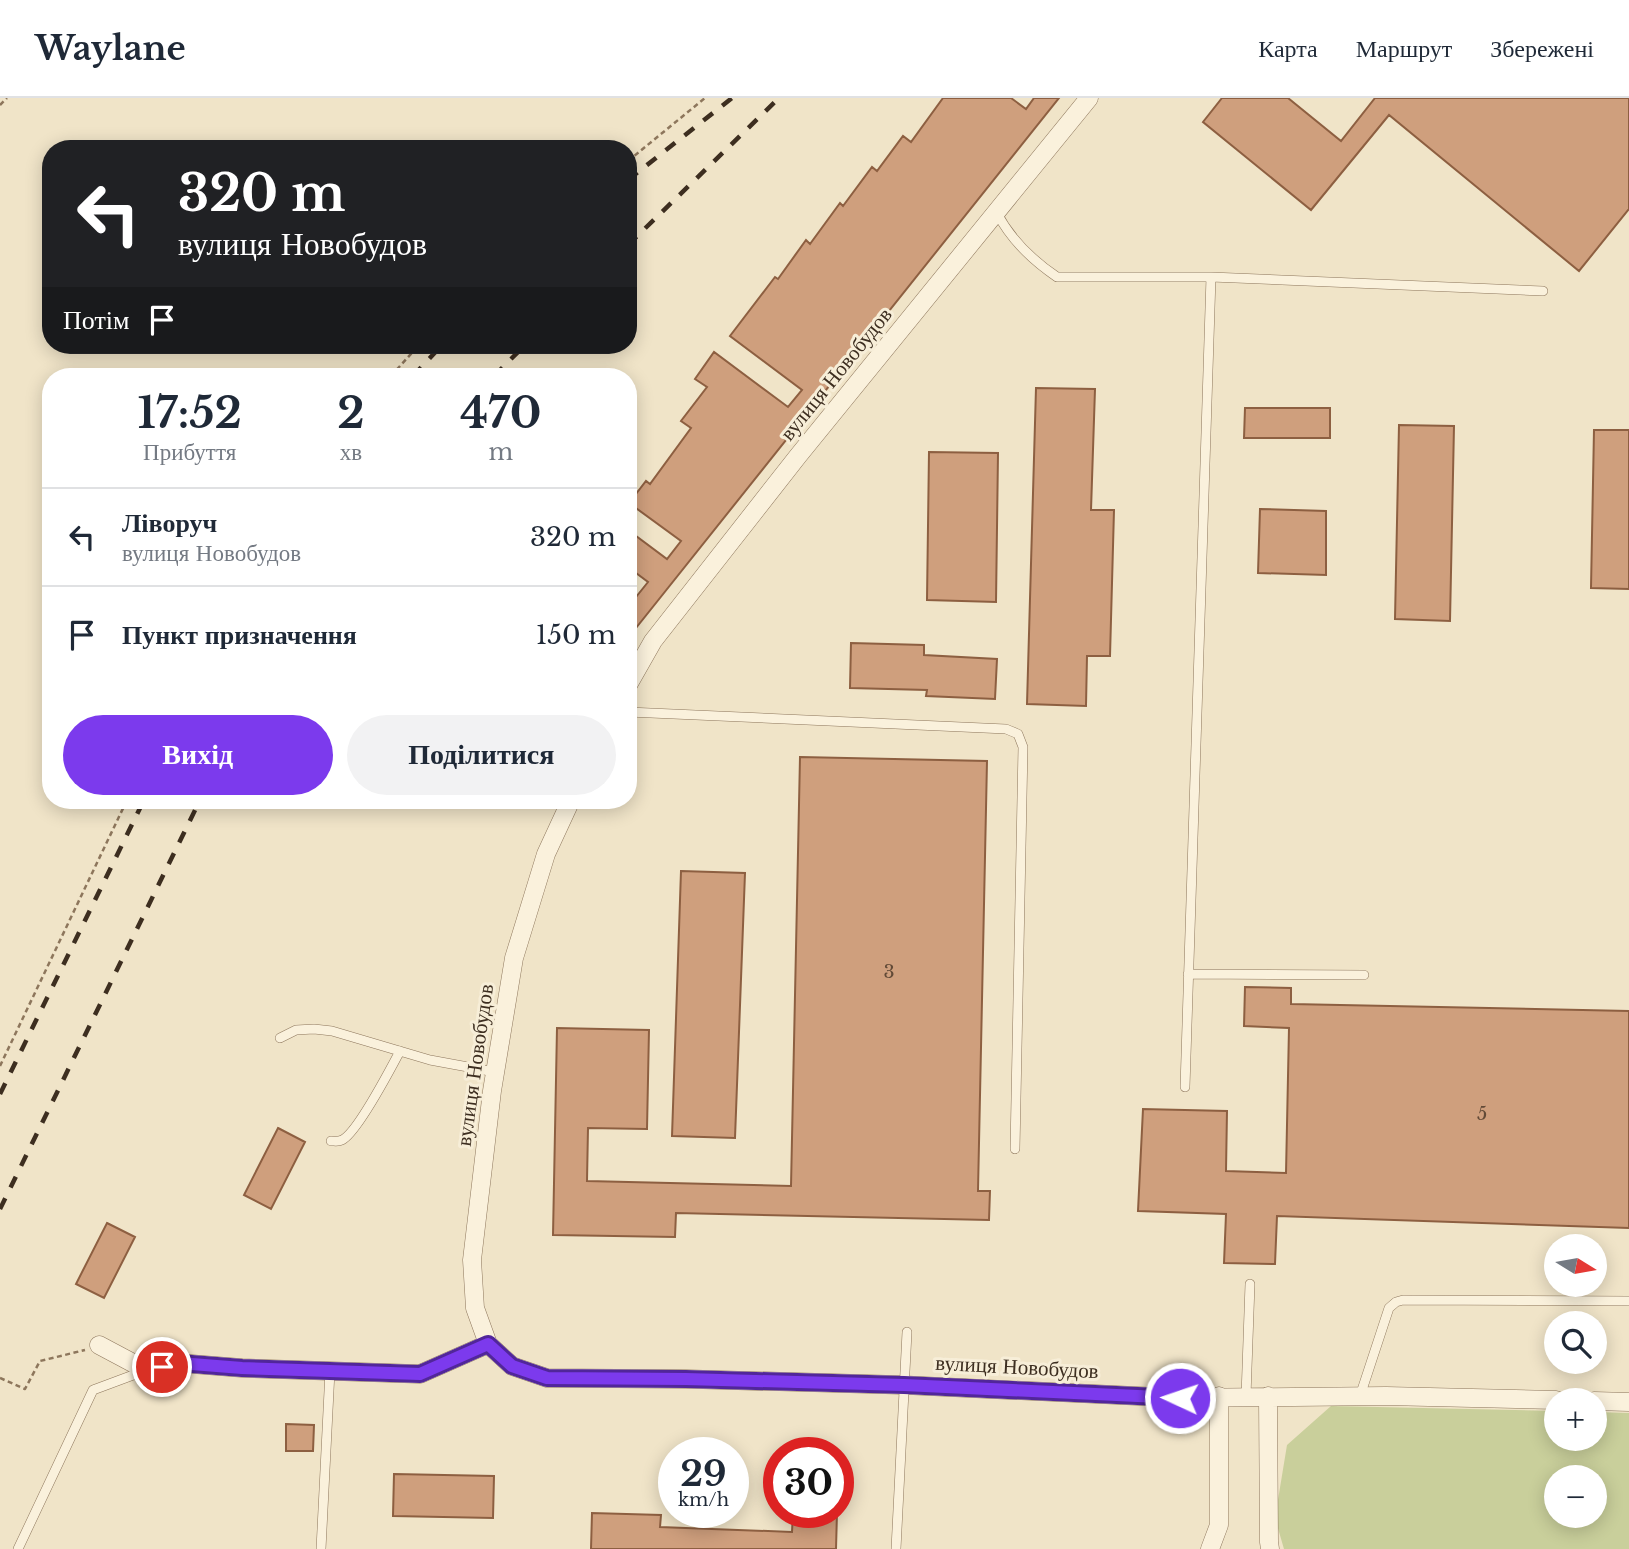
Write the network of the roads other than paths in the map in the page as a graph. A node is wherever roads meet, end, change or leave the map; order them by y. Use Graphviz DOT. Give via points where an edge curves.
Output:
graph roads {
  1 [pos="1089,98"];
  2 [pos="997,213"];
  3 [pos="1211,277"];
  4 [pos="1542,291"];
  5 [pos="637,669"];
  6 [pos="637,712"];
  7 [pos="567,809"];
  8 [pos="1188,974"];
  9 [pos="1364,975"];
  10 [pos="280,1038"];
  11 [pos="400,1051"];
  12 [pos="495,1072"];
  13 [pos="1185,1087"];
  14 [pos="331,1141"];
  15 [pos="1015,1149"];
  16 [pos="1250,1283"];
  17 [pos="1629,1301"];
  18 [pos="907,1332"];
  19 [pos="488,1344"];
  20 [pos="99,1345"];
  21 [pos="146,1370"];
  22 [pos="330,1371"];
  23 [pos="904,1385"];
  24 [pos="1360,1395"];
  25 [pos="1219,1396"];
  26 [pos="1246,1396"];
  27 [pos="1268,1396"];
  28 [pos="1544,1400"];
  29 [pos="1607,1401"];
  30 [pos="1629,1402"];
  31 [pos="18,1549"];
  32 [pos="321,1549"];
  33 [pos="896,1549"];
  34 [pos="1210,1549"];
  35 [pos="1270,1549"];
  1 -- 2 [label="street, вулиця Новобудов"];
  2 -- 3 [label="lane" via="1024,250 1057,277"];
  2 -- 5 [label="street, вулиця Новобудов" via="798,456 653,641"];
  3 -- 4 [label="lane"];
  3 -- 8 [label="lane"];
  6 -- 15 [label="lane" via="1006,729 1018,734 1023,747"];
  7 -- 12 [label="street, вулиця Новобудов" via="545,854 514,958"];
  8 -- 9 [label="lane"];
  8 -- 13 [label="lane"];
  10 -- 11 [label="lane" via="296,1030 332,1031"];
  11 -- 12 [label="lane"];
  11 -- 14 [label="lane" via="353,1128 345,1138"];
  12 -- 19 [label="street, вулиця Новобудов" via="472,1259 475,1308"];
  16 -- 26 [label="lane"];
  17 -- 24 [label="lane" via="1396,1302 1389,1308"];
  18 -- 23 [label="lane"];
  19 -- 22 [label="street" via="420,1374"];
  19 -- 23 [label="street, вулиця Новобудов" via="512,1366 547,1378"];
  20 -- 21 [label="street"];
  21 -- 22 [label="street" via="179,1363"];
  21 -- 31 [label="lane" via="93,1390"];
  22 -- 32 [label="lane"];
  23 -- 25 [label="street, вулиця Новобудов"];
  23 -- 33 [label="lane"];
  24 -- 27 [label="street, вулиця Новобудов"];
  24 -- 28 [label="street, вулиця Новобудов"];
  25 -- 26 [label="street, вулиця Новобудов"];
  25 -- 34 [label="street" via="1219,1525"];
  26 -- 27 [label="street, вулиця Новобудов"];
  27 -- 35 [label="street"];
  29 -- 30 [label="street"];
}
